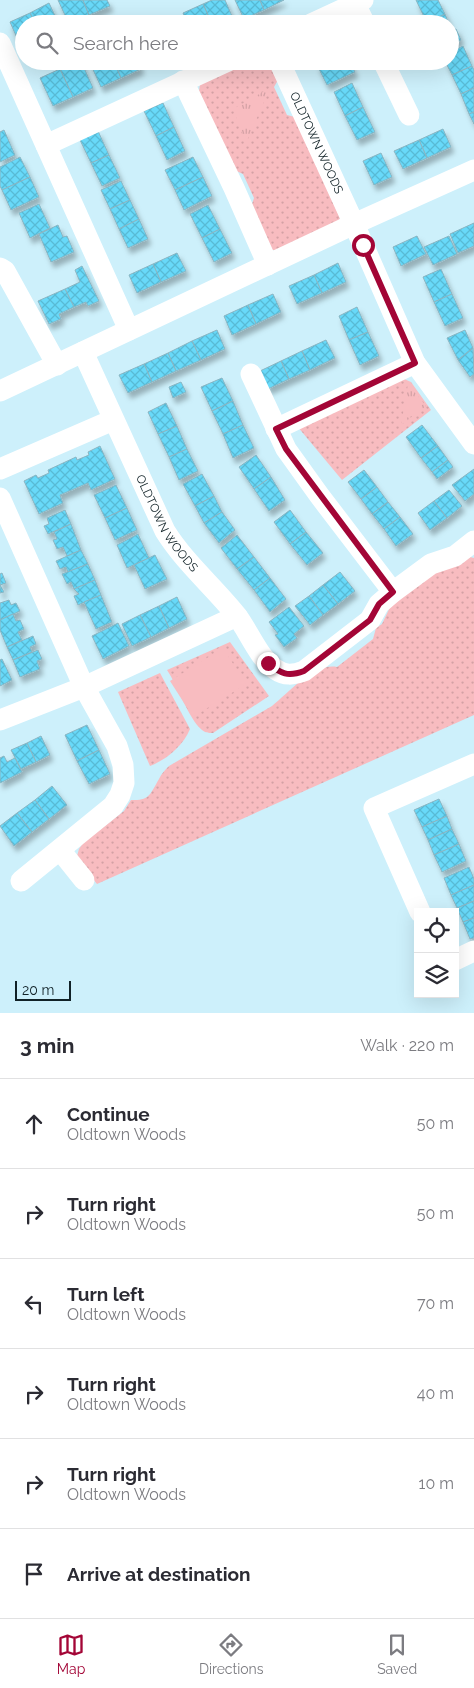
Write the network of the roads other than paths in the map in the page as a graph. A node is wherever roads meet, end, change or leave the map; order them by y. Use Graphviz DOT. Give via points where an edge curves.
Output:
graph roads {
  1 [pos="359,2"];
  2 [pos="331,15"];
  3 [pos="363,15"];
  4 [pos="0,44"];
  5 [pos="208,70"];
  6 [pos="283,70"];
  7 [pos="387,70"];
  8 [pos="183,81"];
  9 [pos="409,115"];
  10 [pos="46,145"];
  11 [pos="474,170"];
  12 [pos="354,224"];
  13 [pos="268,265"];
  14 [pos="0,268"];
  15 [pos="129,330"];
  16 [pos="83,352"];
  17 [pos="415,363"];
  18 [pos="57,365"];
  19 [pos="252,374"];
  20 [pos="0,391"];
  21 [pos="113,420"];
  22 [pos="276,429"];
  23 [pos="474,444"];
  24 [pos="0,469"];
  25 [pos="0,498"];
  26 [pos="474,542"];
  27 [pos="393,592"];
  28 [pos="237,616"];
  29 [pos="84,687"];
  30 [pos="0,720"];
  31 [pos="474,764"];
  32 [pos="60,850"];
  33 [pos="84,880"];
  34 [pos="21,881"];
  35 [pos="418,908"];
  36 [pos="474,951"];
  37 [pos="459,958"];
  1 -- 2 [label="street"];
  1 -- 3 [label="street"];
  4 -- 10 [label="street"];
  5 -- 8 [label="street"];
  6 -- 12 [label="street, OLDTOWN WOODS"];
  7 -- 9 [label="street"];
  8 -- 10 [label="street"];
  8 -- 13 [label="street"];
  10 -- 15 [label="street"];
  11 -- 12 [label="street"];
  12 -- 13 [label="street"];
  12 -- 17 [label="street, OLDTOWN WOODS"];
  13 -- 15 [label="street"];
  14 -- 18 [label="street" via="5,271"];
  15 -- 16 [label="street"];
  16 -- 18 [label="street"];
  16 -- 21 [label="street, OLDTOWN WOODS"];
  17 -- 22 [label="street"];
  17 -- 23 [label="street, OLDTOWN WOODS"];
  18 -- 20 [label="street"];
  19 -- 22 [label="street"];
  21 -- 24 [label="street"];
  21 -- 28 [label="street, OLDTOWN WOODS" via="155,511 176,548"];
  22 -- 27 [label="street" via="286,449 324,502"];
  25 -- 29 [label="street"];
  26 -- 27 [label="street, OLDTOWN WOODS" via="455,556 432,564"];
  27 -- 28 [label="street, OLDTOWN WOODS" via="379,604 370,620 304,671 293,675 276,670 268,663"];
  28 -- 29 [label="street"];
  29 -- 30 [label="street"];
  29 -- 32 [label="street" via="117,746 124,783 113,806"];
  31 -- 35 [label="street" via="374,808"];
  32 -- 33 [label="street"];
  32 -- 34 [label="street"];
  36 -- 37 [label="street"];
}
